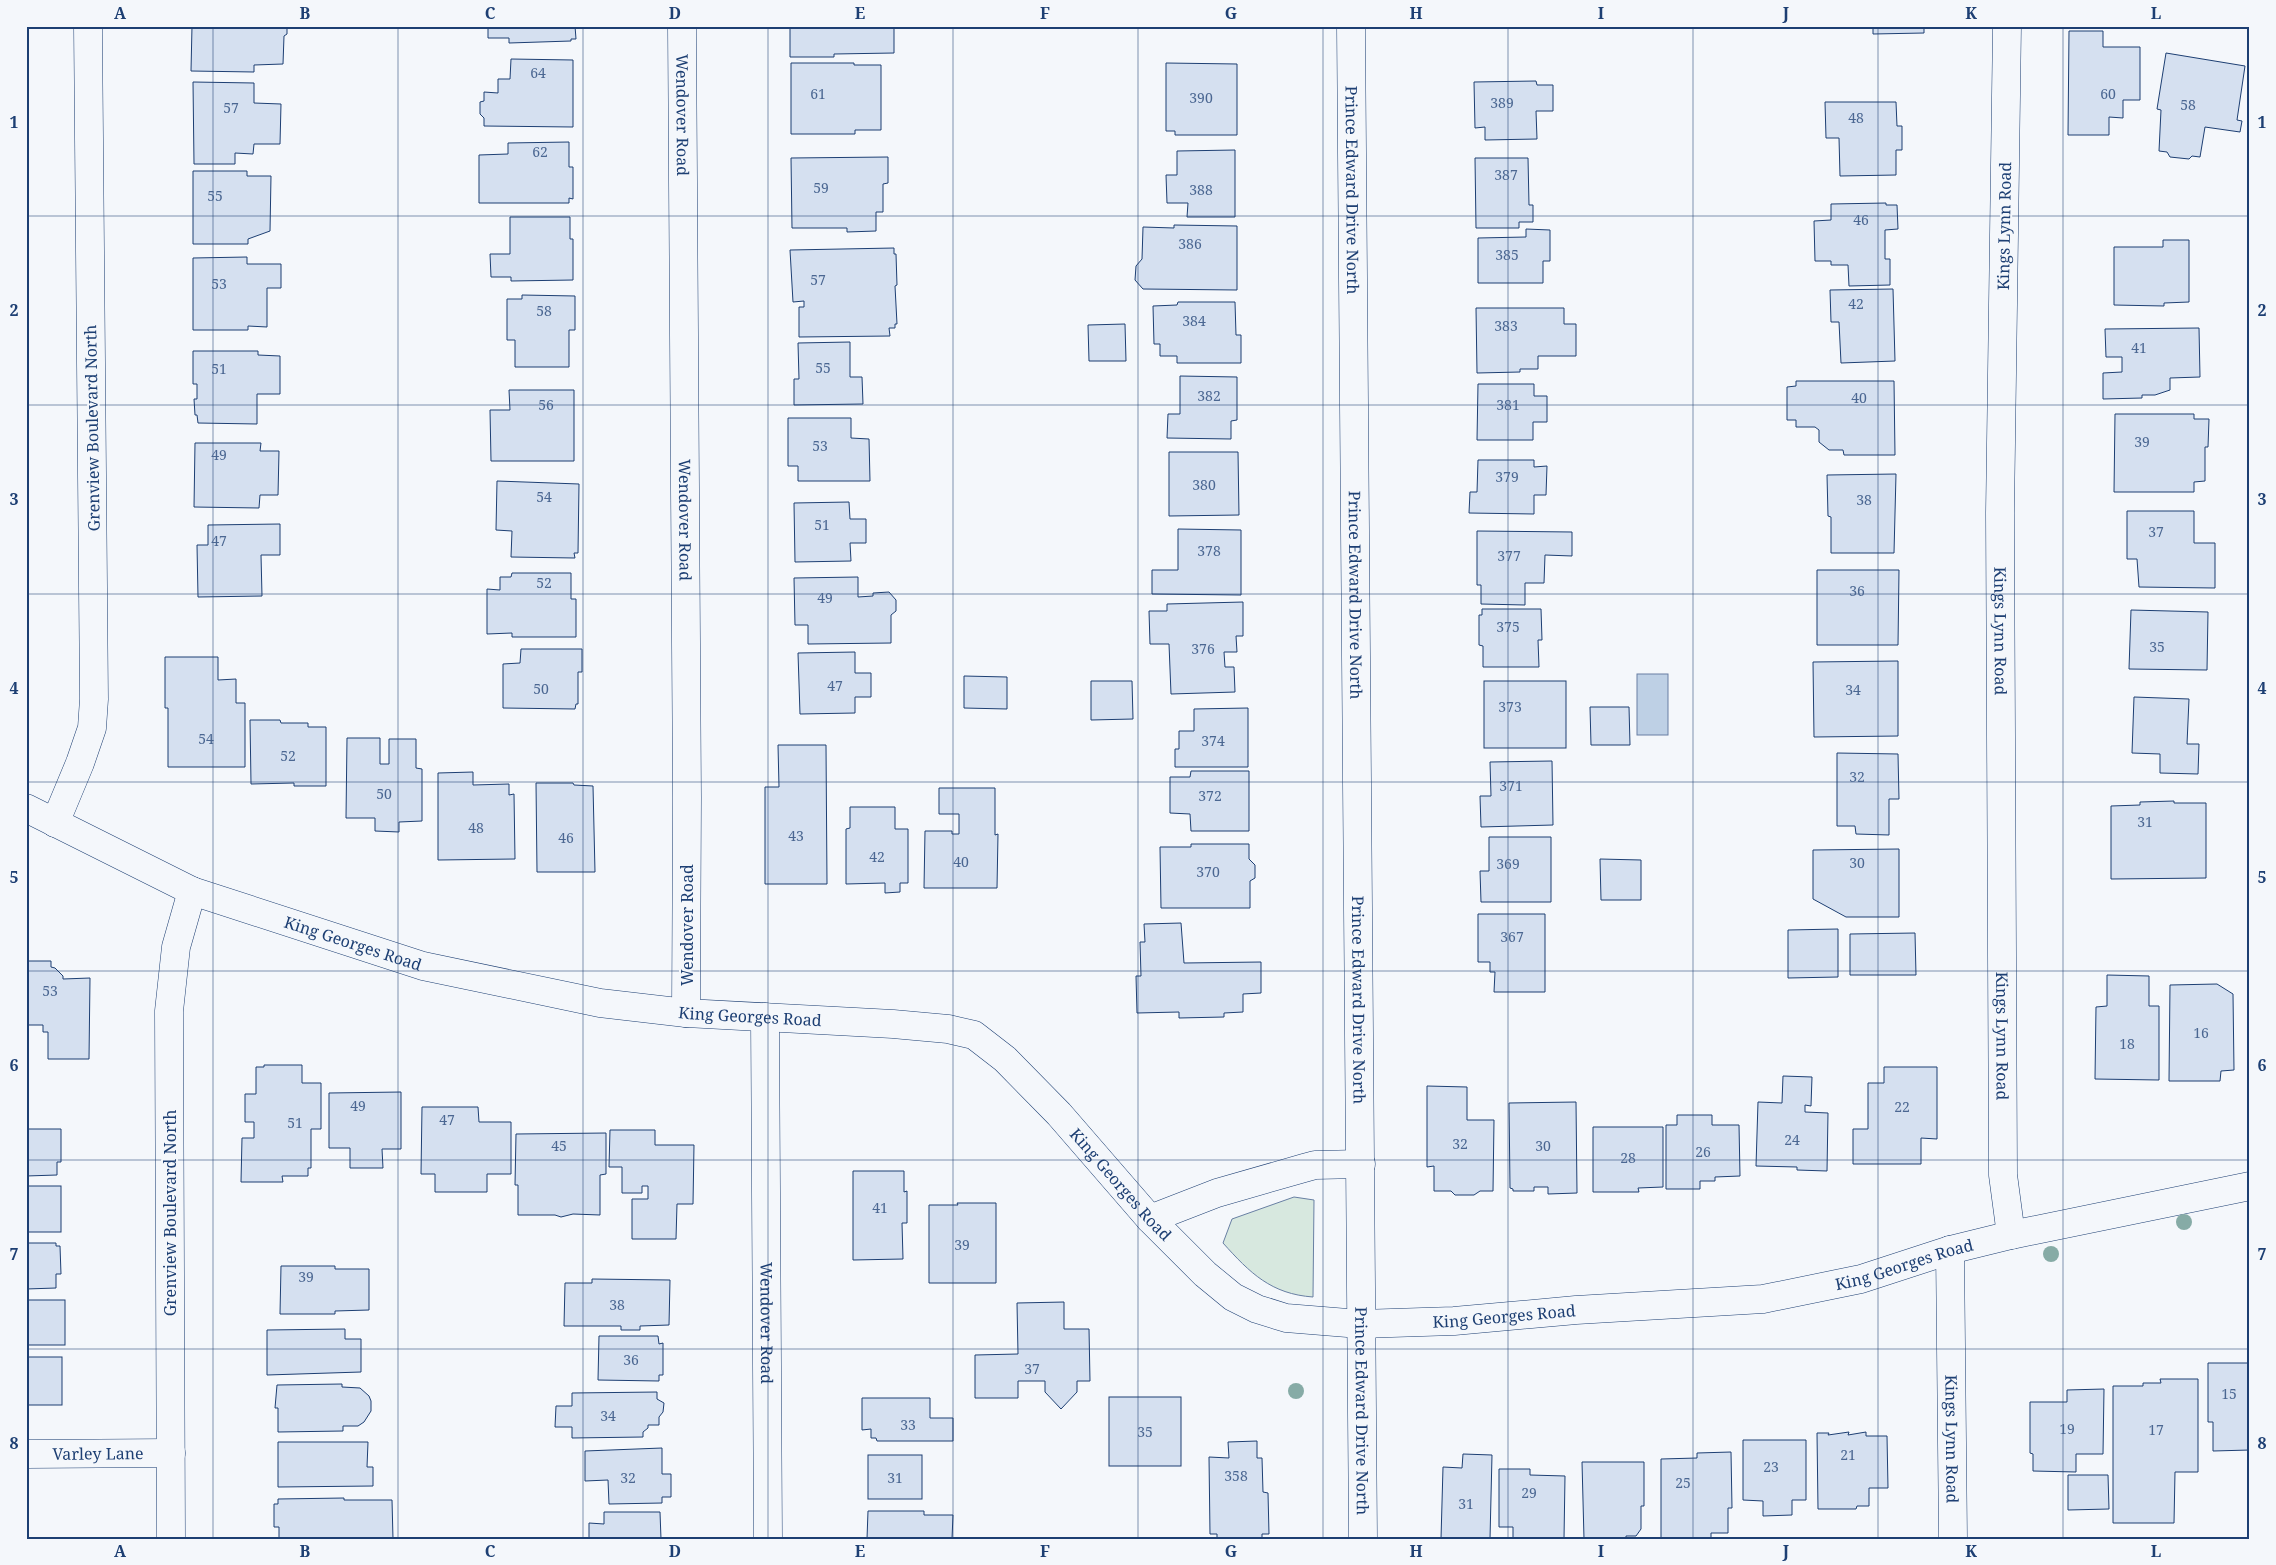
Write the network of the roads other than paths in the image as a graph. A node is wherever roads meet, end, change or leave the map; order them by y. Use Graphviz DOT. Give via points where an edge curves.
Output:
graph roads {
  1 [pos="88,26"];
  2 [pos="682,26"];
  3 [pos="1351,26"];
  4 [pos="2007,26"];
  5 [pos="26,808"];
  6 [pos="55,823"];
  7 [pos="192,891"];
  8 [pos="686,1013"];
  9 [pos="765,1017"];
  10 [pos="1361,1164"];
  11 [pos="2250,1186"];
  12 [pos="1150,1219"];
  13 [pos="2011,1235"];
  14 [pos="1950,1250"];
  15 [pos="1360,1324"];
  16 [pos="171,1453"];
  17 [pos="26,1454"];
  18 [pos="171,1539"];
  19 [pos="768,1539"];
  20 [pos="1363,1539"];
  21 [pos="1953,1539"];
  1 -- 6 [label="street, Grenview Boulevard North" via="94,699 92,728"];
  2 -- 8 [label="street, Wendover Road" via="688,797"];
  3 -- 10 [label="street, Prince Edward Drive North"];
  4 -- 13 [label="street, Kings Lynn Road" via="2000,523 2003,1175"];
  5 -- 6 [label="street, King Georges Road"];
  6 -- 7 [label="street, King Georges Road"];
  7 -- 8 [label="street, King Georges Road" via="423,966 600,1003"];
  7 -- 16 [label="street, Grenview Boulevard North" via="176,947 169,1011"];
  8 -- 9 [label="street, King Georges Road"];
  9 -- 12 [label="street, King Georges Road" via="902,1025 974,1035 1012,1066 1059,1114"];
  9 -- 19 [label="street, Wendover Road"];
  10 -- 12 [label="street" via="1314,1165 1217,1193"];
  10 -- 15 [label="street, Prince Edward Drive North"];
  11 -- 13 [label="street, King Georges Road"];
  12 -- 15 [label="street, King Georges Road" via="1233,1297 1286,1318"];
  13 -- 14 [label="street, King Georges Road"];
  14 -- 15 [label="street, King Georges Road" via="1861,1278 1764,1299 1454,1321"];
  14 -- 21 [label="street, Kings Lynn Road"];
  15 -- 20 [label="street, Prince Edward Drive North"];
  16 -- 17 [label="street, Varley Lane"];
  16 -- 18 [label="street, Grenview Boulevard North"];
}
